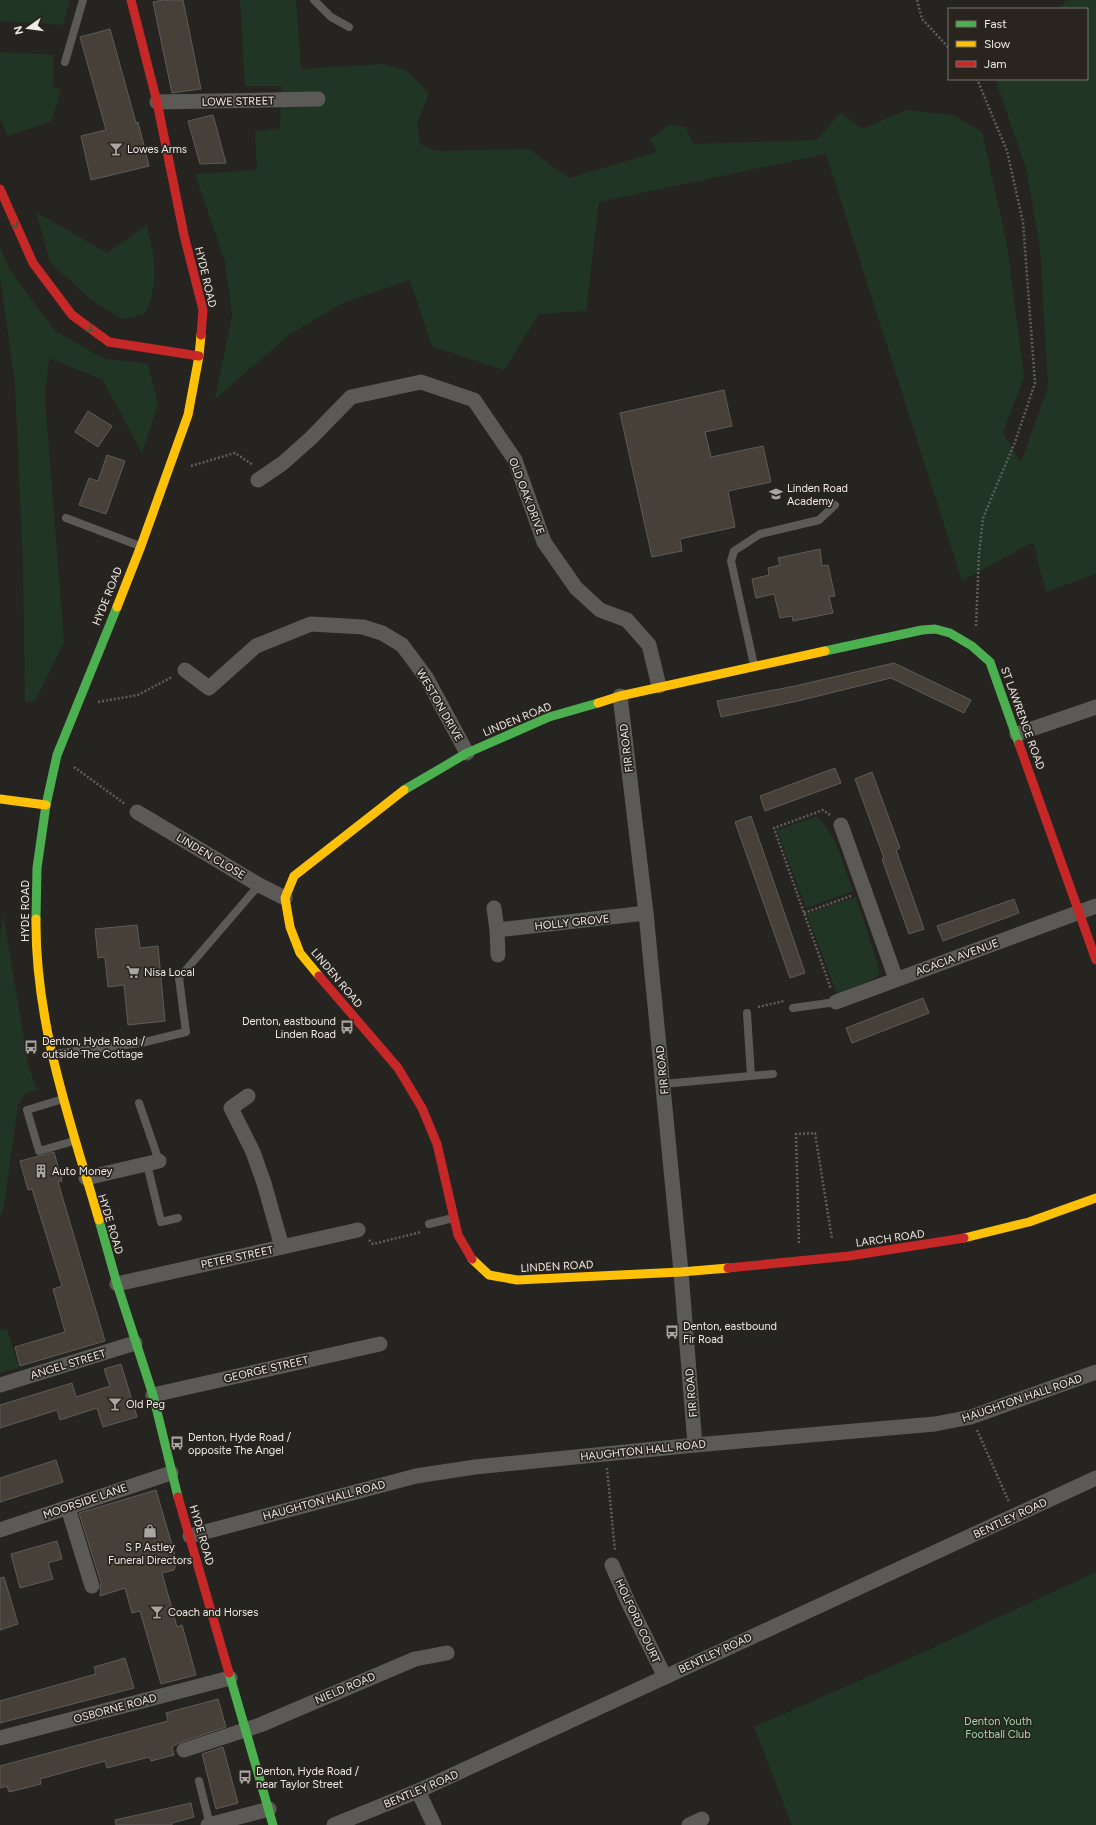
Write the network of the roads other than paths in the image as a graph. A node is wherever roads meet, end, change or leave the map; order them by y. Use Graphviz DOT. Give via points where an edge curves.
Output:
graph roads {
  1 [pos="82,0"];
  2 [pos="131,0"];
  3 [pos="314,0"];
  4 [pos="349,27"];
  5 [pos="65,62"];
  6 [pos="318,99"];
  7 [pos="157,102"];
  8 [pos="0,189"];
  9 [pos="199,356"];
  10 [pos="258,480"];
  11 [pos="835,505"];
  12 [pos="66,518"];
  13 [pos="141,546"];
  14 [pos="754,666"];
  15 [pos="185,670"];
  16 [pos="675,684"];
  17 [pos="659,686"];
  18 [pos="620,696"];
  19 [pos="1096,707"];
  20 [pos="1017,734"];
  21 [pos="467,753"];
  22 [pos="0,799"];
  23 [pos="46,805"];
  24 [pos="137,812"];
  25 [pos="841,825"];
  26 [pos="259,885"];
  27 [pos="285,898"];
  28 [pos="1096,906"];
  29 [pos="494,908"];
  30 [pos="1079,912"];
  31 [pos="646,914"];
  32 [pos="497,930"];
  33 [pos="498,955"];
  34 [pos="1096,960"];
  35 [pos="896,979"];
  36 [pos="836,1002"];
  37 [pos="793,1008"];
  38 [pos="747,1013"];
  39 [pos="50,1054"];
  40 [pos="773,1074"];
  41 [pos="751,1076"];
  42 [pos="663,1084"];
  43 [pos="248,1096"];
  44 [pos="63,1099"];
  45 [pos="139,1103"];
  46 [pos="75,1140"];
  47 [pos="153,1162"];
  48 [pos="86,1178"];
  49 [pos="1096,1198"];
  50 [pos="178,1218"];
  51 [pos="454,1218"];
  52 [pos="429,1224"];
  53 [pos="358,1230"];
  54 [pos="282,1247"];
  55 [pos="681,1272"];
  56 [pos="117,1284"];
  57 [pos="135,1343"];
  58 [pos="380,1344"];
  59 [pos="1096,1372"];
  60 [pos="0,1385"];
  61 [pos="153,1395"];
  62 [pos="695,1444"];
  63 [pos="171,1473"];
  64 [pos="1096,1478"];
  65 [pos="68,1508"];
  66 [pos="0,1530"];
  67 [pos="190,1536"];
  68 [pos="612,1565"];
  69 [pos="92,1586"];
  70 [pos="447,1653"];
  71 [pos="665,1677"];
  72 [pos="230,1678"];
  73 [pos="245,1729"];
  74 [pos="0,1738"];
  75 [pos="184,1750"];
  76 [pos="199,1781"];
  77 [pos="418,1791"];
  78 [pos="269,1809"];
  79 [pos="209,1825"];
  80 [pos="273,1825"];
  81 [pos="334,1825"];
  82 [pos="434,1825"];
  1 -- 5 [label="lane"];
  2 -- 7 [label="main road, HYDE ROAD"];
  3 -- 4 [label="lane" via="331,17"];
  6 -- 7 [label="street, LOWE STREET"];
  7 -- 9 [label="main road, HYDE ROAD" via="184,235 203,310"];
  8 -- 9 [label="main road, one-way" via="33,263 72,315 109,342"];
  9 -- 13 [label="main road, HYDE ROAD" via="188,415"];
  10 -- 17 [label="street, OLD OAK DRIVE" via="283,463 351,397 421,382 474,400 516,460 544,542 576,588 600,610 627,620 649,645"];
  11 -- 14 [label="lane" via="819,520 760,534 734,551 731,561"];
  12 -- 13 [label="lane"];
  13 -- 23 [label="main road, HYDE ROAD" via="57,755"];
  14 -- 16 [label="main road, ST LAWRENCE ROAD"];
  14 -- 20 [label="main road, ST LAWRENCE ROAD" via="934,629 958,637 976,647 990,662"];
  15 -- 21 [label="street, WESTON DRIVE" via="209,688 256,646 311,624 363,627 382,633 402,645 426,676"];
  16 -- 17 [label="main road, LINDEN ROAD"];
  17 -- 18 [label="main road, LINDEN ROAD"];
  18 -- 21 [label="main road, LINDEN ROAD" via="549,717"];
  18 -- 31 [label="street, FIR ROAD"];
  19 -- 20 [label="street"];
  20 -- 30 [label="main road, ST LAWRENCE ROAD"];
  21 -- 27 [label="main road, LINDEN ROAD" via="406,788 333,843 294,876"];
  22 -- 23 [label="main road"];
  23 -- 39 [label="main road, HYDE ROAD" via="37,868 36,933 41,996"];
  24 -- 26 [label="street, LINDEN CLOSE"];
  25 -- 35 [label="street"];
  26 -- 27 [label="street, LINDEN CLOSE"];
  26 -- 39 [label="lane" via="179,978 186,1032 141,1043"];
  27 -- 51 [label="main road, LINDEN ROAD" via="290,927 300,953 398,1068 422,1108 437,1144"];
  28 -- 30 [label="street, ACACIA AVENUE"];
  29 -- 32 [label="street"];
  30 -- 34 [label="main road, ST LAWRENCE ROAD"];
  30 -- 35 [label="street, ACACIA AVENUE"];
  31 -- 32 [label="street, HOLLY GROVE"];
  31 -- 42 [label="street, FIR ROAD"];
  32 -- 33 [label="street"];
  35 -- 36 [label="street, ACACIA AVENUE"];
  36 -- 37 [label="lane"];
  38 -- 41 [label="lane"];
  39 -- 44 [label="main road, HYDE ROAD"];
  40 -- 41 [label="lane"];
  41 -- 42 [label="lane"];
  42 -- 55 [label="street, FIR ROAD"];
  43 -- 54 [label="street" via="231,1108 253,1152"];
  44 -- 46 [label="main road, HYDE ROAD"];
  44 -- 46 [label="lane" via="27,1110 39,1151"];
  45 -- 47 [label="lane"];
  46 -- 48 [label="main road, HYDE ROAD"];
  47 -- 48 [label="street"];
  47 -- 50 [label="lane" via="161,1222"];
  48 -- 56 [label="main road, HYDE ROAD"];
  49 -- 55 [label="main road, LARCH ROAD" via="993,1232 920,1246"];
  51 -- 52 [label="lane"];
  51 -- 55 [label="main road, LINDEN ROAD" via="458,1235 469,1256 489,1275 517,1280"];
  53 -- 54 [label="street, PETER STREET"];
  54 -- 56 [label="street, PETER STREET"];
  55 -- 62 [label="street, FIR ROAD"];
  56 -- 57 [label="main road, HYDE ROAD"];
  57 -- 60 [label="street, ANGEL STREET"];
  57 -- 61 [label="main road, HYDE ROAD"];
  58 -- 61 [label="street, GEORGE STREET"];
  59 -- 62 [label="street, HAUGHTON HALL ROAD" via="971,1417 935,1424"];
  61 -- 63 [label="main road, HYDE ROAD"];
  62 -- 67 [label="street, HAUGHTON HALL ROAD" via="416,1476"];
  63 -- 65 [label="street, MOORSIDE LANE"];
  63 -- 67 [label="main road, HYDE ROAD"];
  64 -- 71 [label="street, BENTLEY ROAD"];
  65 -- 66 [label="street, MOORSIDE LANE"];
  65 -- 69 [label="street"];
  67 -- 72 [label="main road, HYDE ROAD"];
  68 -- 71 [label="street, HOLFORD COURT"];
  70 -- 73 [label="street, NIELD ROAD" via="415,1659 260,1725"];
  71 -- 77 [label="street, BENTLEY ROAD"];
  72 -- 73 [label="main road, HYDE ROAD"];
  72 -- 74 [label="street, OSBORNE ROAD"];
  73 -- 75 [label="street, NIELD ROAD"];
  73 -- 78 [label="main road, HYDE ROAD"];
  76 -- 79 [label="lane"];
  77 -- 81 [label="street, BENTLEY ROAD"];
  77 -- 82 [label="street"];
  78 -- 79 [label="street"];
  78 -- 80 [label="main road, HYDE ROAD"];
}
